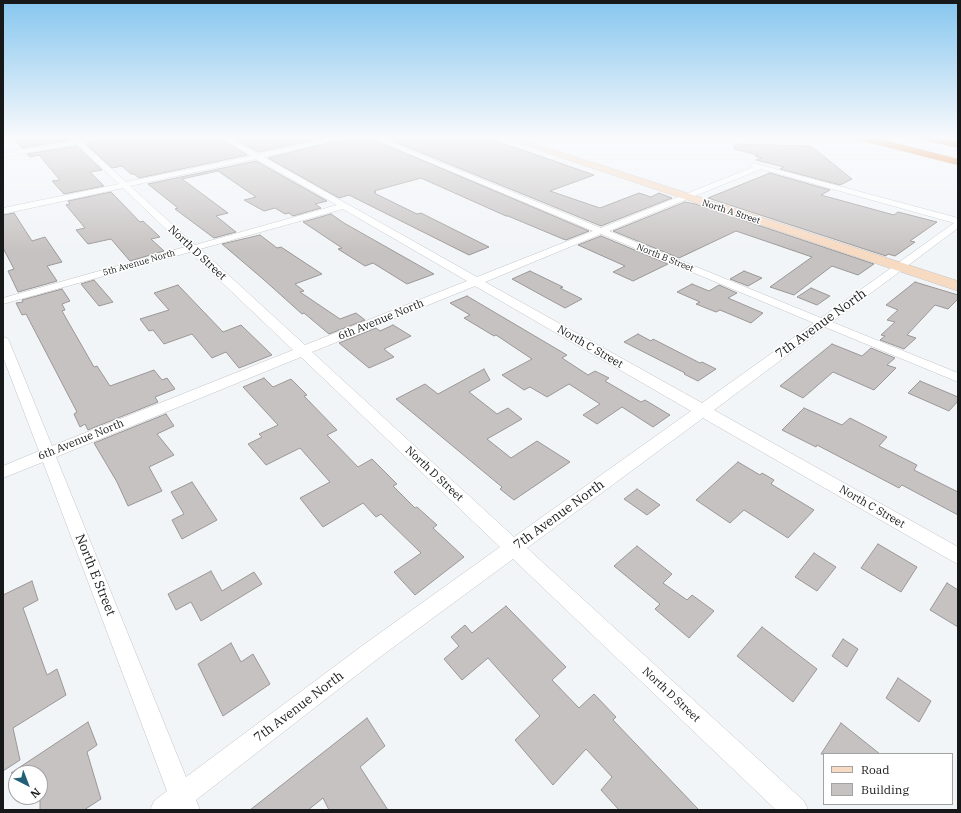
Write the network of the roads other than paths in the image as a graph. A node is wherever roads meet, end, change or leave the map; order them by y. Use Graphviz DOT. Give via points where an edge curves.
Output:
graph roads {
  1 [pos="113,175"];
  2 [pos="172,175"];
  3 [pos="289,175"];
  4 [pos="464,175"];
  5 [pos="619,175"];
  6 [pos="736,175"];
  7 [pos="788,175"];
  8 [pos="124,185"];
  9 [pos="686,197"];
  10 [pos="344,206"];
  11 [pos="3,211"];
  12 [pos="958,222"];
  13 [pos="601,231"];
  14 [pos="192,248"];
  15 [pos="899,267"];
  16 [pos="476,282"];
  17 [pos="958,286"];
  18 [pos="3,301"];
  19 [pos="823,323"];
  20 [pos="3,341"];
  21 [pos="303,351"];
  22 [pos="958,378"];
  23 [pos="702,410"];
  24 [pos="47,454"];
  25 [pos="3,472"];
  26 [pos="514,548"];
  27 [pos="958,556"];
  28 [pos="177,806"];
  29 [pos="795,810"];
  1 -- 8 [label="street, North D Street"];
  2 -- 8 [label="street"];
  3 -- 10 [label="street, North C Street"];
  4 -- 13 [label="street, North B Street"];
  5 -- 9 [label="street, North A Street"];
  6 -- 9 [label="street, 6th Avenue North"];
  7 -- 12 [label="street, 6th Avenue North"];
  8 -- 11 [label="street"];
  8 -- 14 [label="street, North D Street"];
  9 -- 13 [label="street, 6th Avenue North"];
  9 -- 15 [label="street, North A Street"];
  10 -- 14 [label="street, 5th Avenue North"];
  10 -- 16 [label="street, North C Street"];
  12 -- 15 [label="street, 7th Avenue North"];
  13 -- 16 [label="street, 6th Avenue North"];
  13 -- 19 [label="street, North B Street"];
  14 -- 18 [label="street, 5th Avenue North"];
  14 -- 21 [label="street, North D Street"];
  15 -- 17 [label="street, North A Street"];
  15 -- 19 [label="street, 7th Avenue North"];
  16 -- 21 [label="street, 6th Avenue North"];
  16 -- 23 [label="street, North C Street"];
  19 -- 22 [label="street, North B Street"];
  19 -- 23 [label="street, 7th Avenue North"];
  20 -- 24 [label="street, North E Street"];
  21 -- 24 [label="street, 6th Avenue North"];
  21 -- 26 [label="street, North D Street"];
  23 -- 26 [label="street, 7th Avenue North"];
  23 -- 27 [label="street, North C Street"];
  24 -- 25 [label="street, 6th Avenue North"];
  24 -- 28 [label="street, North E Street"];
  26 -- 28 [label="street, 7th Avenue North" via="373,650"];
  26 -- 29 [label="street, North D Street"];
}
